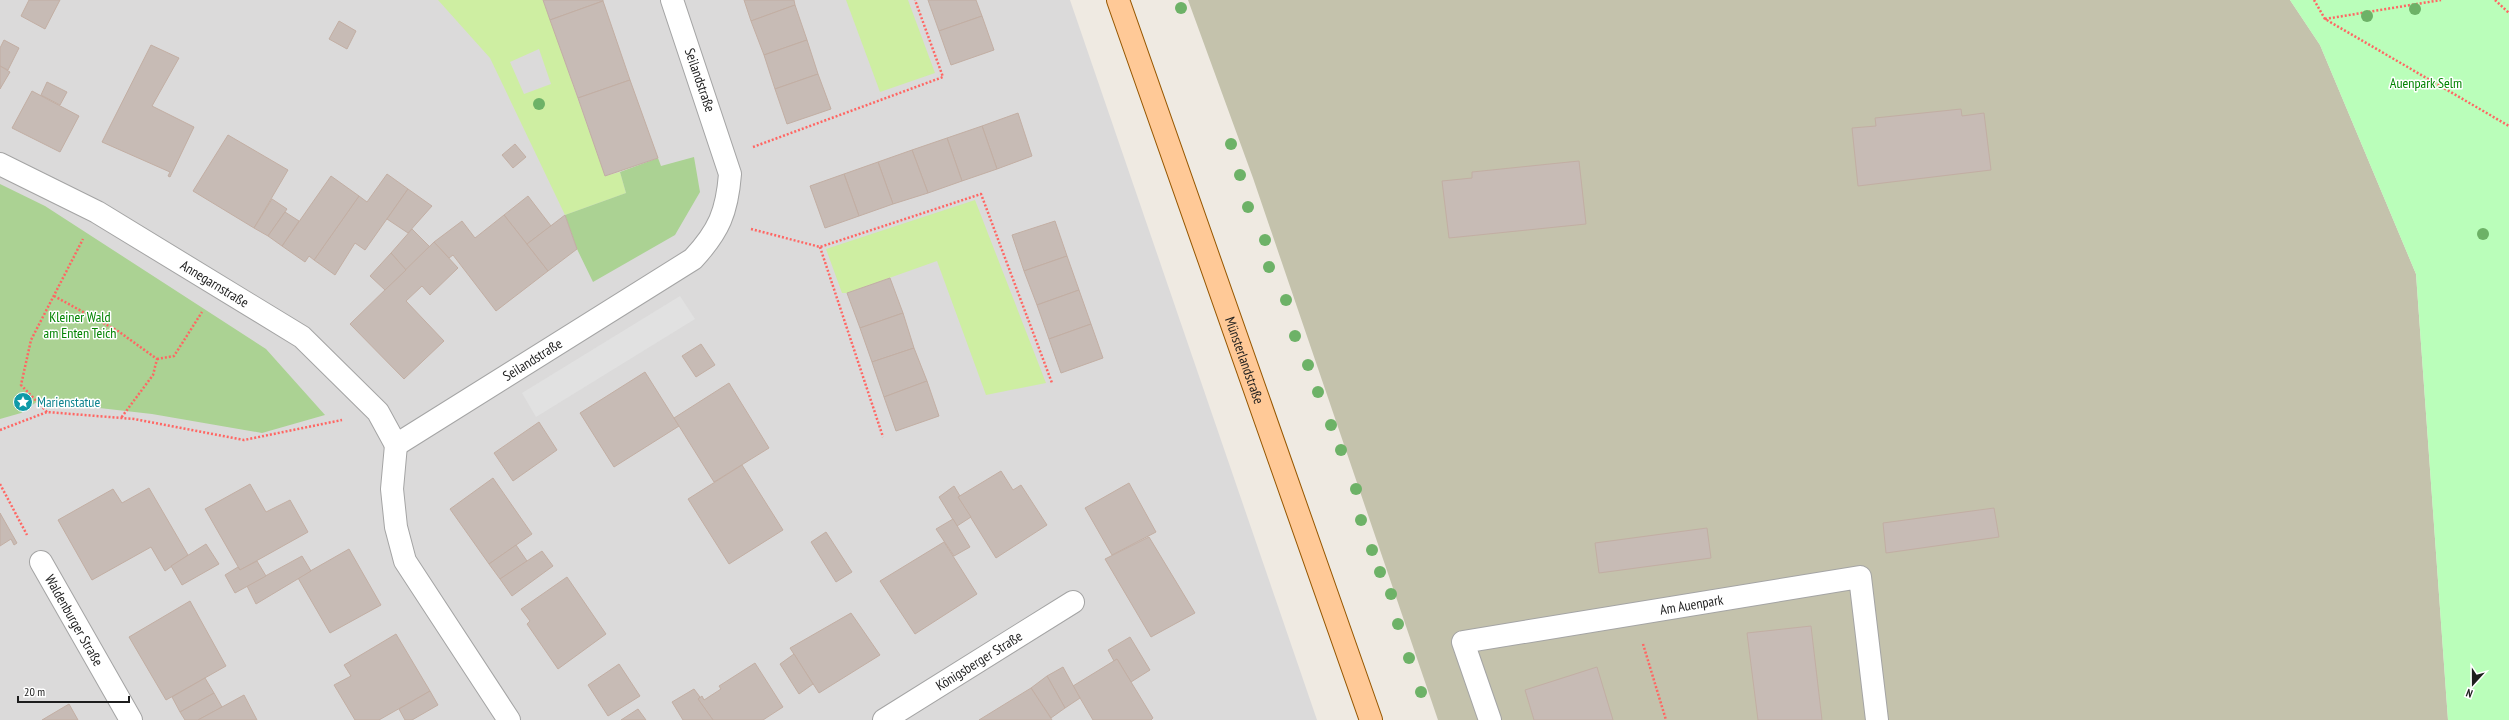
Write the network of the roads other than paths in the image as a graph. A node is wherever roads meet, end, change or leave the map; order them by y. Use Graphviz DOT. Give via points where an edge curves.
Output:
graph roads {
  1 [pos="672,0"];
  2 [pos="1118,0"];
  3 [pos="0,164"];
  4 [pos="396,445"];
  5 [pos="41,562"];
  6 [pos="1074,602"];
  7 [pos="131,720"];
  8 [pos="509,720"];
  9 [pos="884,720"];
  10 [pos="1371,720"];
  11 [pos="1490,720"];
  12 [pos="1877,720"];
  1 -- 4 [label="street, Seilandstraße" via="730,174 728,197 721,221 709,242 693,259"];
  2 -- 10 [label="main road, Münsterlandstraße"];
  3 -- 4 [label="street, Annegarnstraße" via="97,212 302,337 378,412"];
  4 -- 8 [label="street" via="392,489 396,527 405,561"];
  5 -- 7 [label="street, Waldenburger Straße"];
  6 -- 9 [label="street, Königsberger Straße"];
  11 -- 12 [label="street, Am Auenpark" via="1463,642 1634,612 1860,578"];
}
